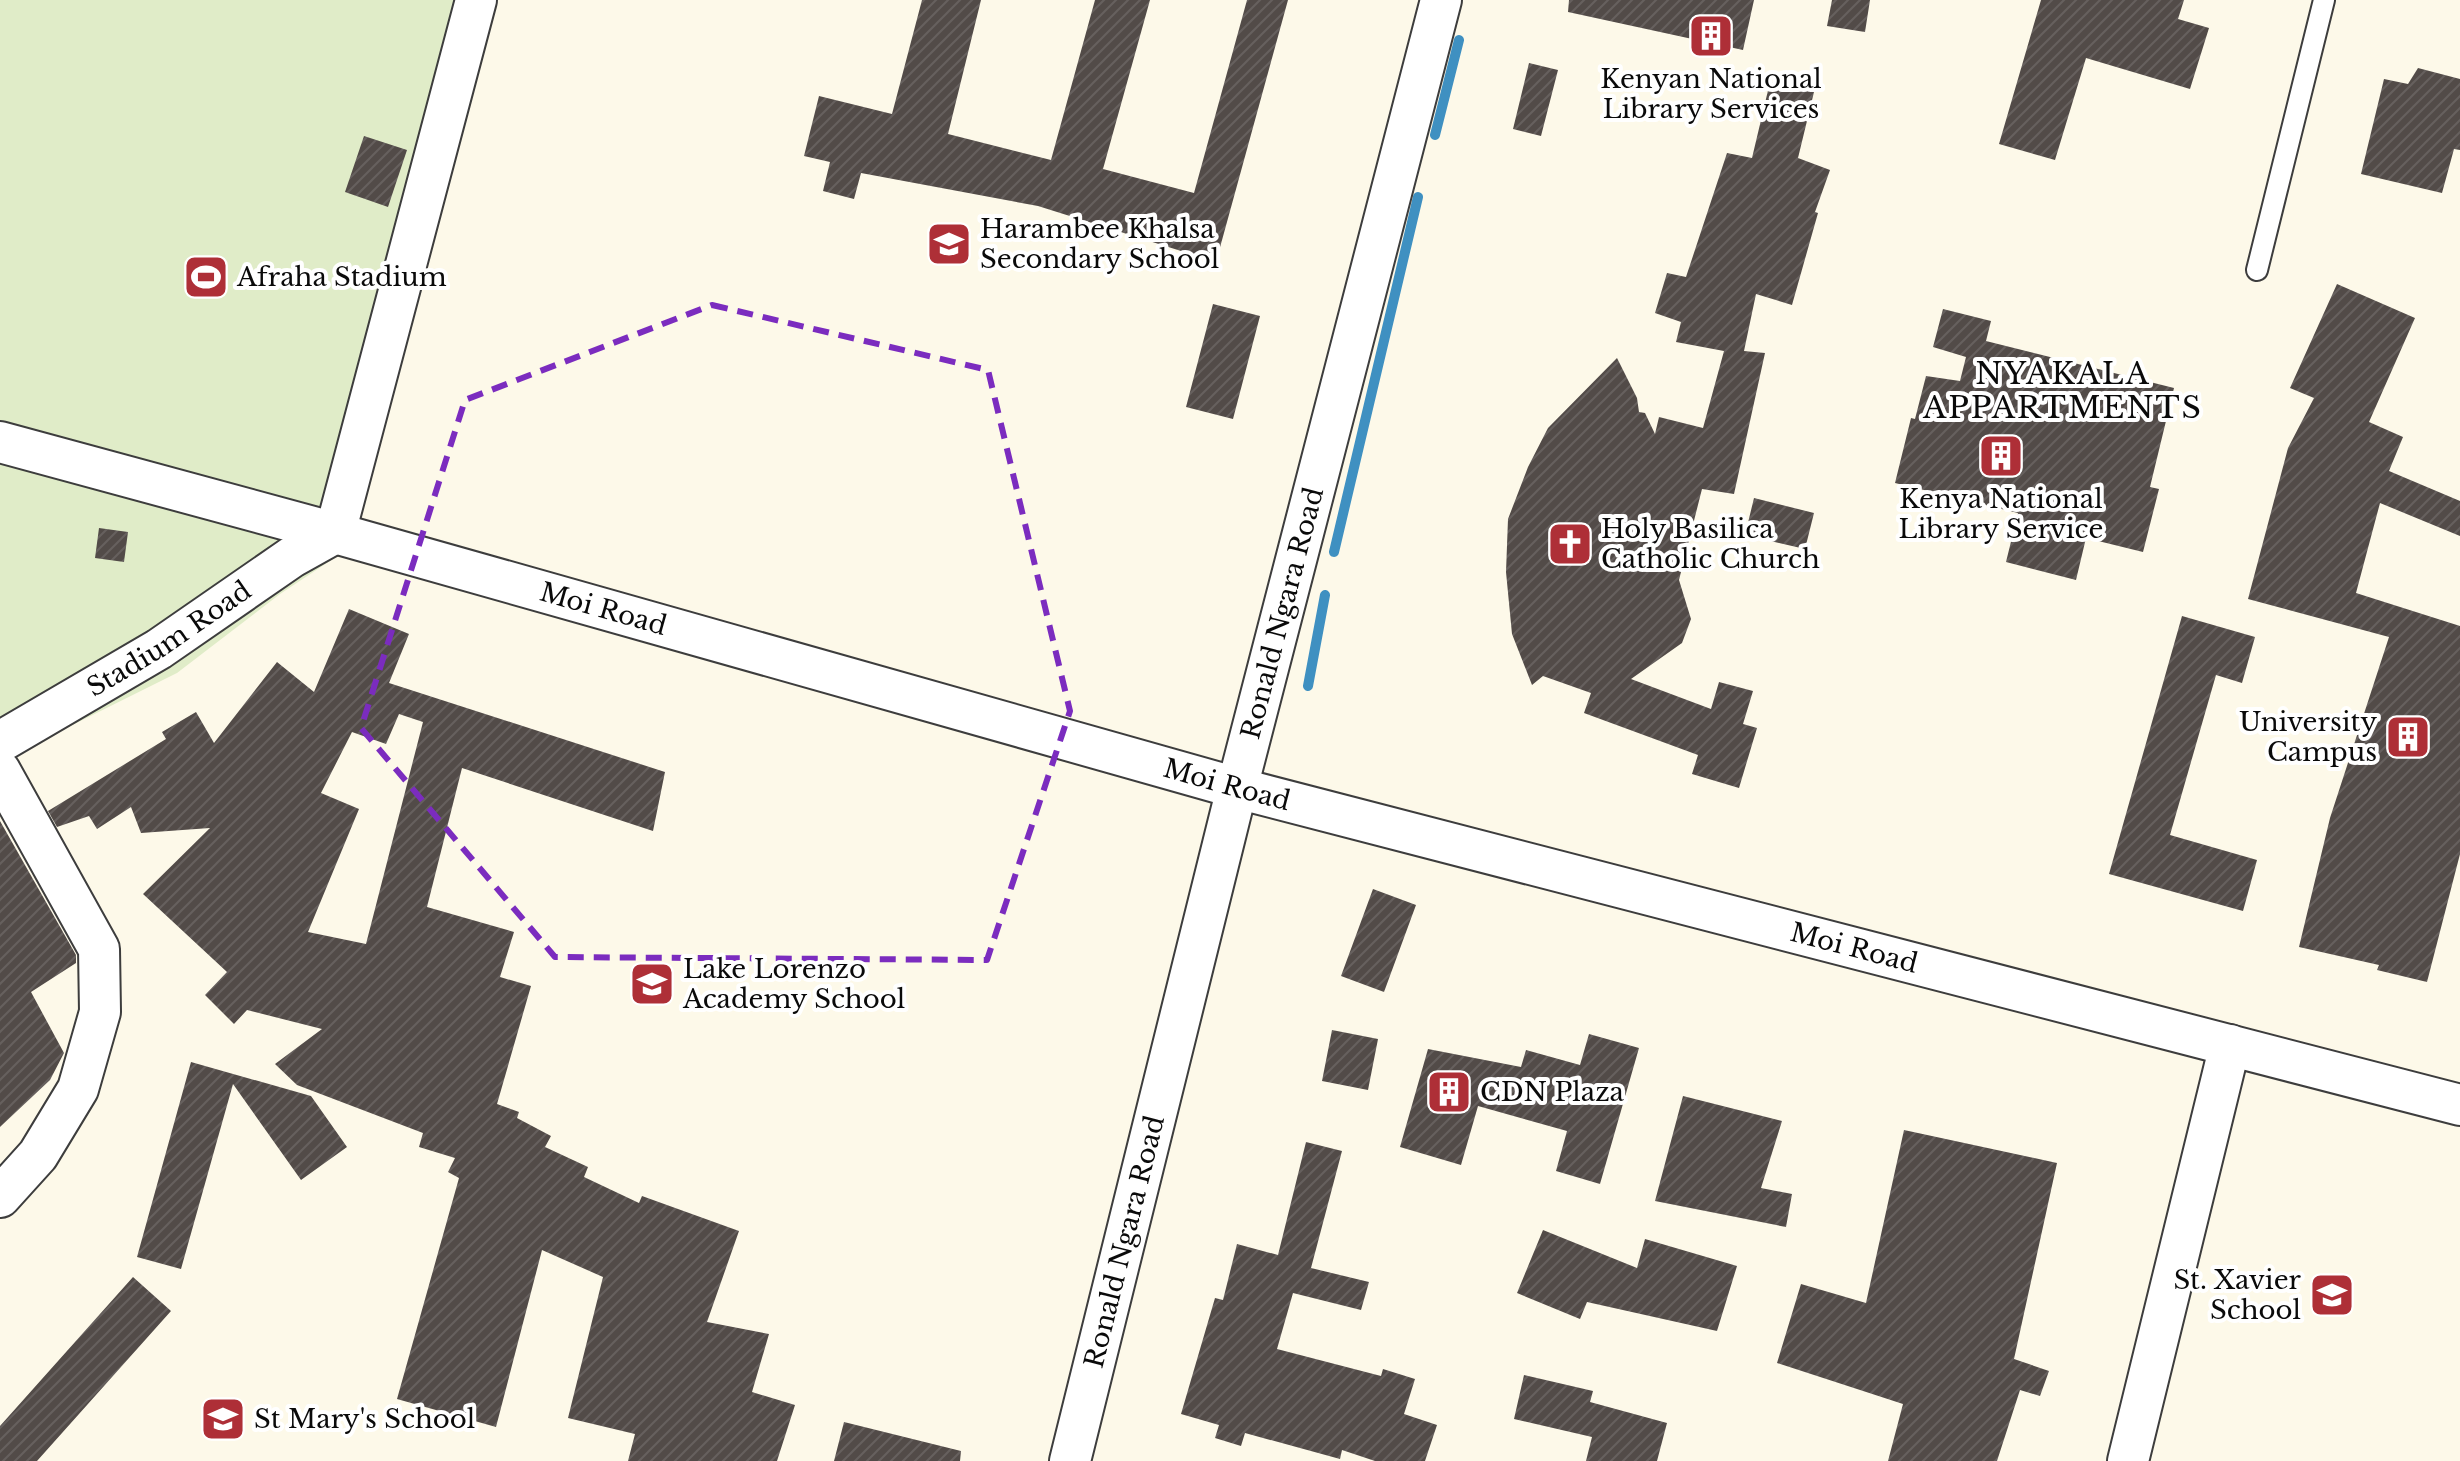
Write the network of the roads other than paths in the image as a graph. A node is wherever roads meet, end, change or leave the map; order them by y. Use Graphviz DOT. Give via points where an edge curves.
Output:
graph roads {
  1 [pos="476,0"];
  2 [pos="1441,0"];
  3 [pos="2324,0"];
  4 [pos="2257,270"];
  5 [pos="0,442"];
  6 [pos="335,533"];
  7 [pos="0,742"];
  8 [pos="0,771"];
  9 [pos="1237,788"];
  10 [pos="2230,1045"];
  11 [pos="2460,1105"];
  12 [pos="0,1197"];
  13 [pos="1070,1461"];
  14 [pos="2128,1461"];
  1 -- 6 [label="street"];
  2 -- 9 [label="street, Ronald Ngara Road"];
  3 -- 4 [label="lane"];
  5 -- 6 [label="street, Moi Road"];
  6 -- 7 [label="street, Stadium Road" via="159,649"];
  6 -- 9 [label="street, Moi Road"];
  8 -- 12 [label="street" via="99,949 100,1012 78,1089 38,1155"];
  9 -- 10 [label="street, Moi Road"];
  9 -- 13 [label="street, Ronald Ngara Road"];
  10 -- 11 [label="street, Moi Road"];
  10 -- 14 [label="street"];
}
